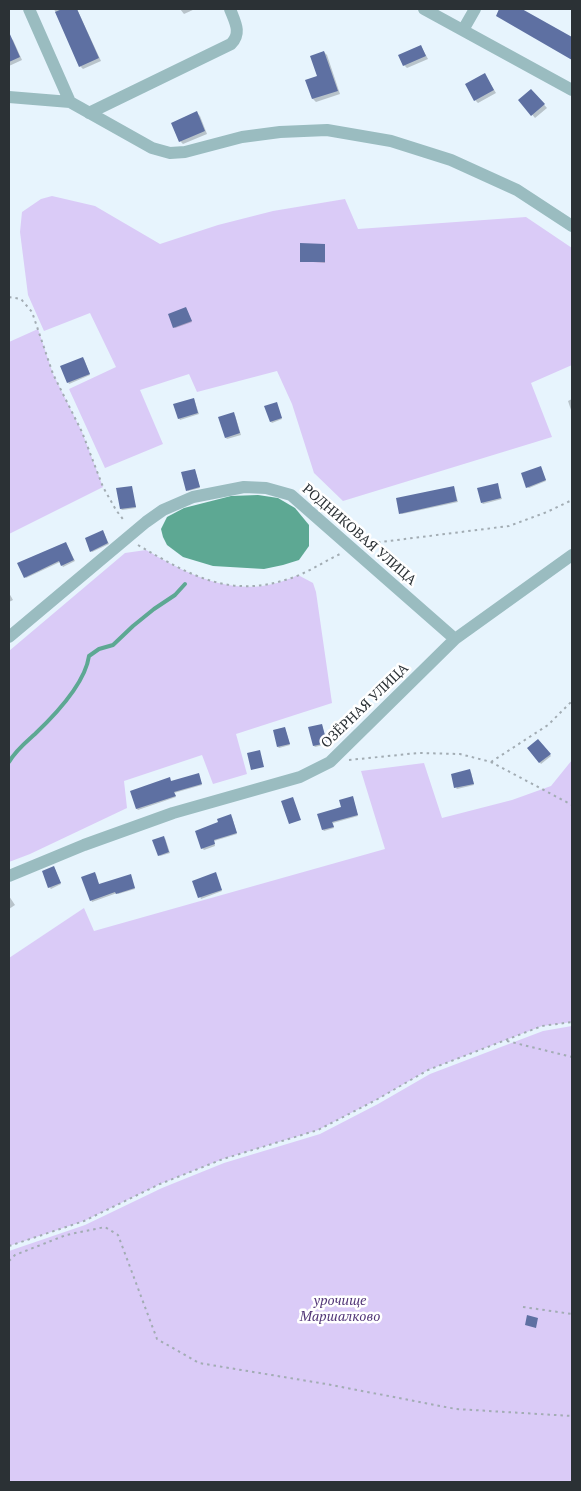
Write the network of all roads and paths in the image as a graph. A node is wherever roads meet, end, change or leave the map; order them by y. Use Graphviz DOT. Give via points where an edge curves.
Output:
graph roads {
  1 [pos="29,9"];
  2 [pos="230,9"];
  3 [pos="424,9"];
  4 [pos="475,9"];
  5 [pos="463,30"];
  6 [pos="572,90"];
  7 [pos="9,97"];
  8 [pos="70,102"];
  9 [pos="89,113"];
  10 [pos="572,226"];
  11 [pos="9,297"];
  12 [pos="134,533"];
  13 [pos="572,555"];
  14 [pos="9,637"];
  15 [pos="455,639"];
  16 [pos="572,701"];
  17 [pos="330,762"];
  18 [pos="491,762"];
  19 [pos="572,805"];
  20 [pos="9,876"];
  21 [pos="572,1022"];
  22 [pos="507,1041"];
  23 [pos="572,1057"];
  24 [pos="9,1246"];
  25 [pos="9,1261"];
  26 [pos="523,1307"];
  27 [pos="572,1314"];
  28 [pos="572,1416"];
  1 -- 8 [label="street"];
  2 -- 9 [label="street" via="238,34 231,44"];
  3 -- 5 [label="street"];
  4 -- 5 [label="street"];
  5 -- 6 [label="street"];
  7 -- 8 [label="street"];
  8 -- 9 [label="street"];
  9 -- 10 [label="street" via="152,148 170,153 280,132 327,130 392,141 452,160 517,190"];
  11 -- 12 [label="path" via="21,299 32,312 53,374 82,432 103,487"];
  12 -- 14 [label="street, РОДНИКОВАЯ УЛИЦА"];
  12 -- 15 [label="street, РОДНИКОВАЯ УЛИЦА" via="163,510 193,497 244,487 266,488 291,495"];
  13 -- 15 [label="street, ОЗЁРНАЯ УЛИЦА"];
  15 -- 17 [label="street, ОЗЁРНАЯ УЛИЦА"];
  16 -- 18 [label="path" via="548,725"];
  17 -- 18 [label="path" via="418,753 460,754"];
  17 -- 20 [label="street, ОЗЁРНАЯ УЛИЦА" via="300,777 173,813"];
  18 -- 19 [label="path"];
  21 -- 22 [label="path" via="542,1026"];
  22 -- 23 [label="path"];
  22 -- 24 [label="path" via="428,1070 318,1130 223,1159 160,1184 84,1221"];
  25 -- 28 [label="path" via="15,1255 66,1236 105,1227 118,1235 157,1339 199,1363 456,1409"];
  26 -- 27 [label="path"];
}
